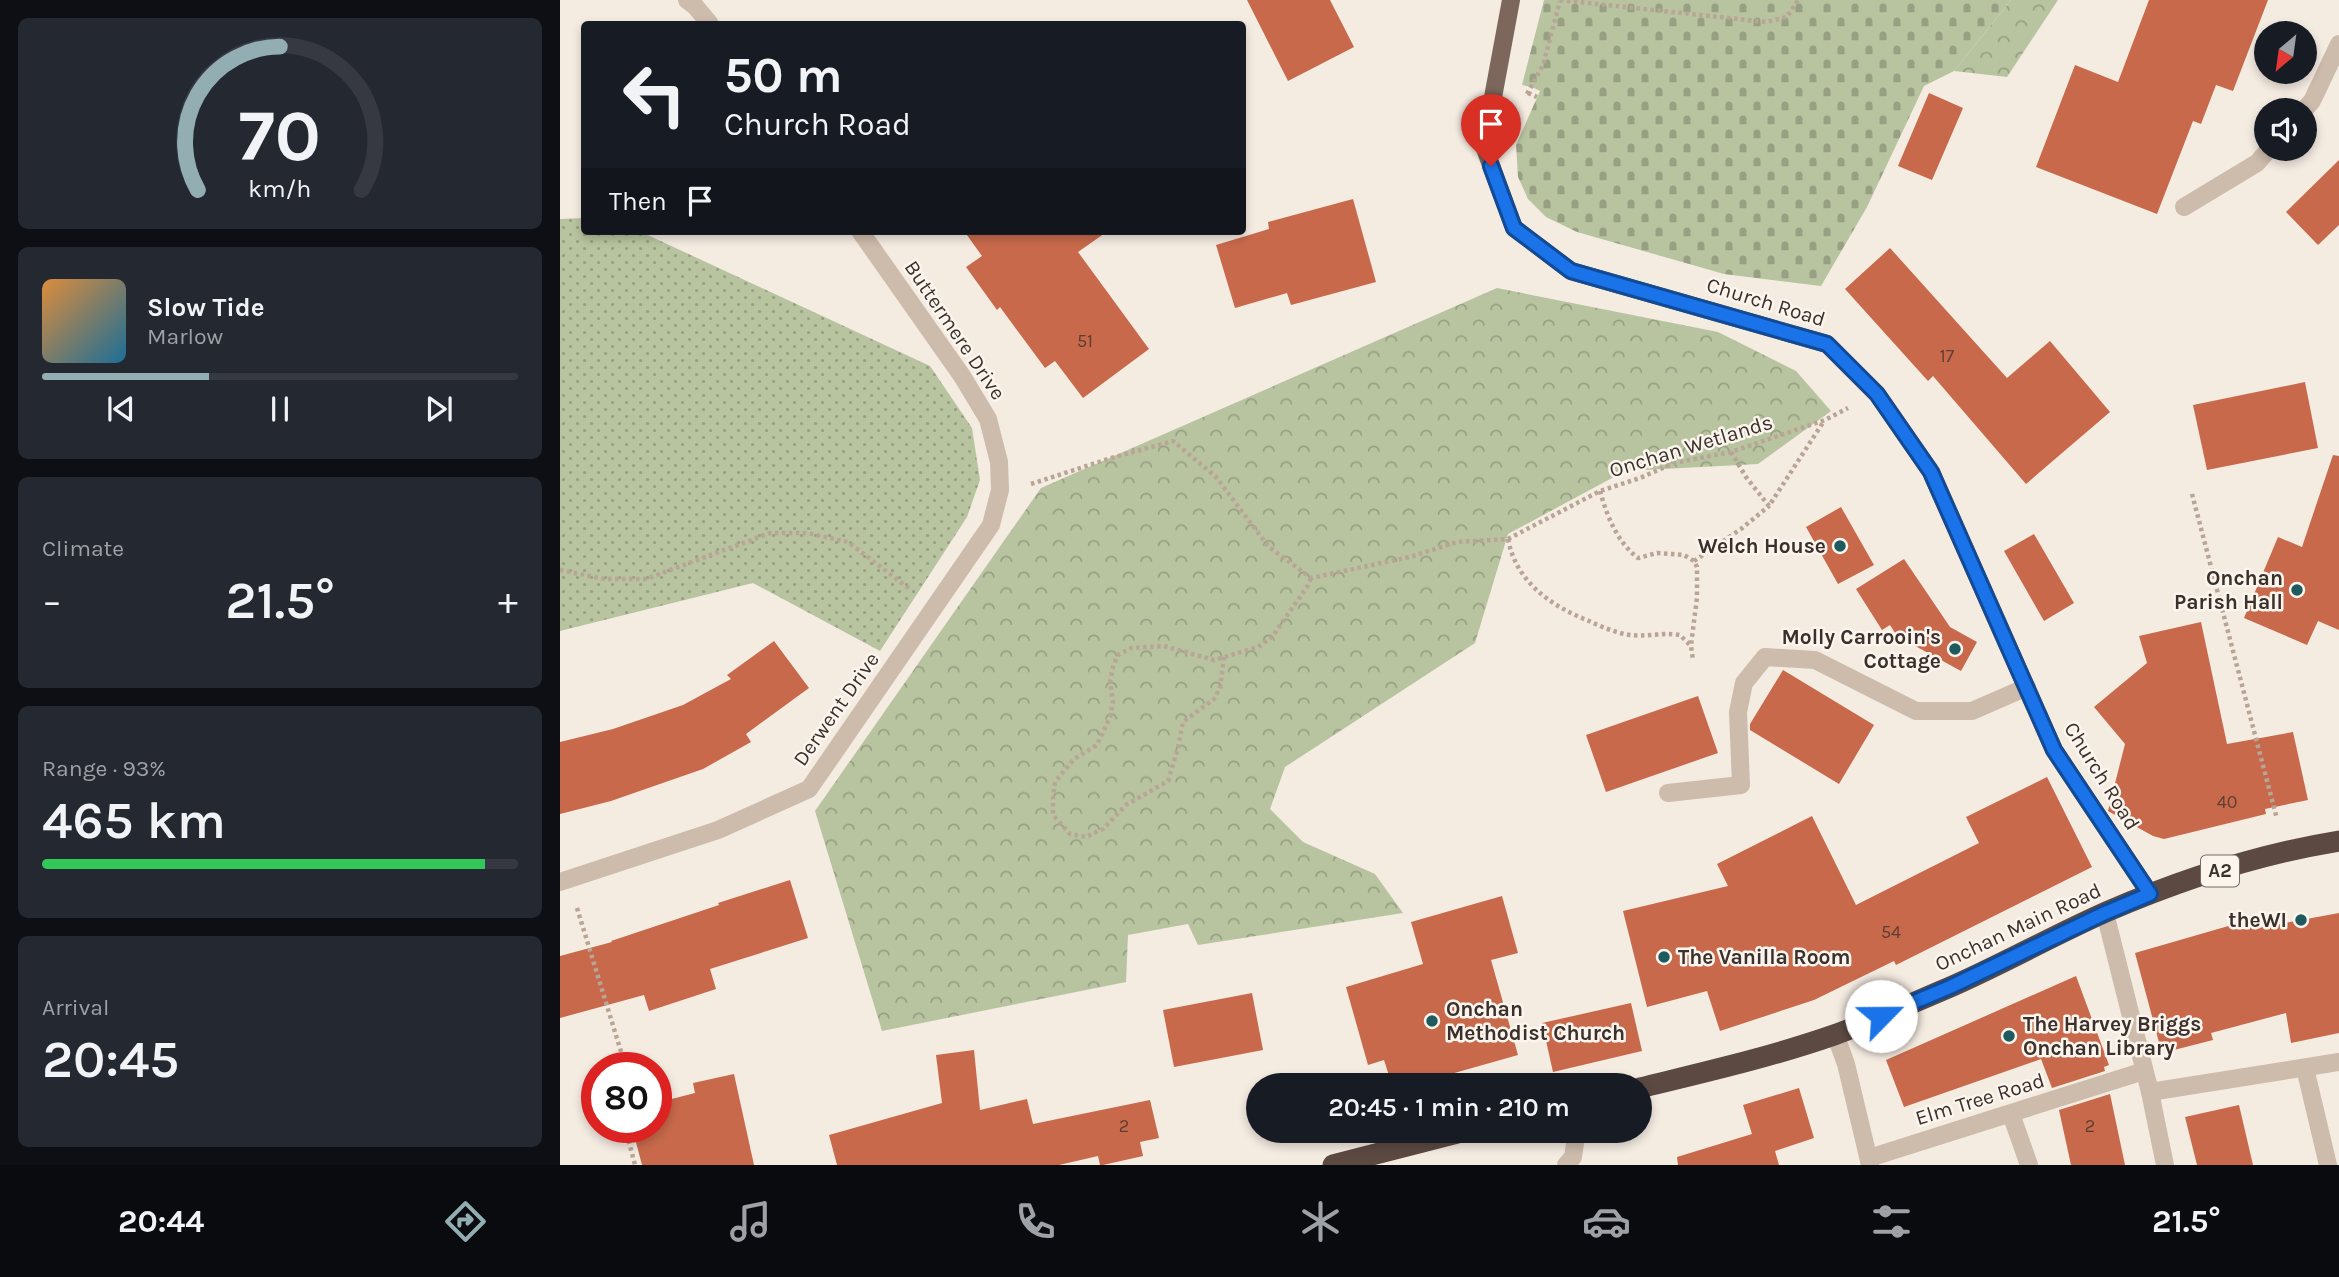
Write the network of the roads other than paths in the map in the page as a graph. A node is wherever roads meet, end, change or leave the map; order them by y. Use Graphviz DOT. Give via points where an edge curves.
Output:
graph roads {
  1 [pos="687,0"];
  2 [pos="1511,0"];
  3 [pos="708,21"];
  4 [pos="2339,44"];
  5 [pos="2313,98"];
  6 [pos="2259,161"];
  7 [pos="2184,207"];
  8 [pos="863,235"];
  9 [pos="999,461"];
  10 [pos="2027,687"];
  11 [pos="1668,793"];
  12 [pos="2339,841"];
  13 [pos="560,883"];
  14 [pos="2150,894"];
  15 [pos="2105,913"];
  16 [pos="1835,1034"];
  17 [pos="2339,1062"];
  18 [pos="2305,1068"];
  19 [pos="2144,1071"];
  20 [pos="1652,1085"];
  21 [pos="2150,1092"];
  22 [pos="2011,1114"];
  23 [pos="1419,1143"];
  24 [pos="1575,1143"];
  25 [pos="1869,1161"];
  26 [pos="1334,1165"];
  27 [pos="1566,1165"];
  28 [pos="2029,1165"];
  29 [pos="2165,1165"];
  30 [pos="2328,1165"];
  1 -- 3 [label="street"];
  2 -- 10 [label="main road, Church Road" via="1484,146 1514,228 1571,271 1827,344 1877,394 1931,472"];
  4 -- 5 [label="street"];
  6 -- 7 [label="street"];
  8 -- 9 [label="street, Buttermere Drive" via="988,419"];
  9 -- 13 [label="street, Derwent Drive" via="1000,490 991,525 809,789 718,830"];
  10 -- 11 [label="street" via="1972,711 1916,712 1815,660 1765,657 1744,682 1738,712 1741,785"];
  10 -- 14 [label="main road, Church Road" via="2054,750"];
  12 -- 14 [label="highway, Onchan Main Road / A2" via="2297,848"];
  14 -- 15 [label="highway, Onchan Main Road / A2"];
  15 -- 16 [label="highway, Onchan Main Road / A2" via="1950,987"];
  15 -- 19 [label="street"];
  16 -- 20 [label="highway, Onchan Main Road / A2"];
  16 -- 25 [label="street"];
  17 -- 18 [label="street"];
  18 -- 21 [label="street"];
  18 -- 30 [label="street"];
  19 -- 21 [label="street"];
  19 -- 22 [label="street, Elm Tree Road"];
  21 -- 29 [label="street"];
  22 -- 25 [label="street, Elm Tree Road"];
  22 -- 28 [label="street"];
  23 -- 26 [label="highway"];
  24 -- 27 [label="street"];
}
